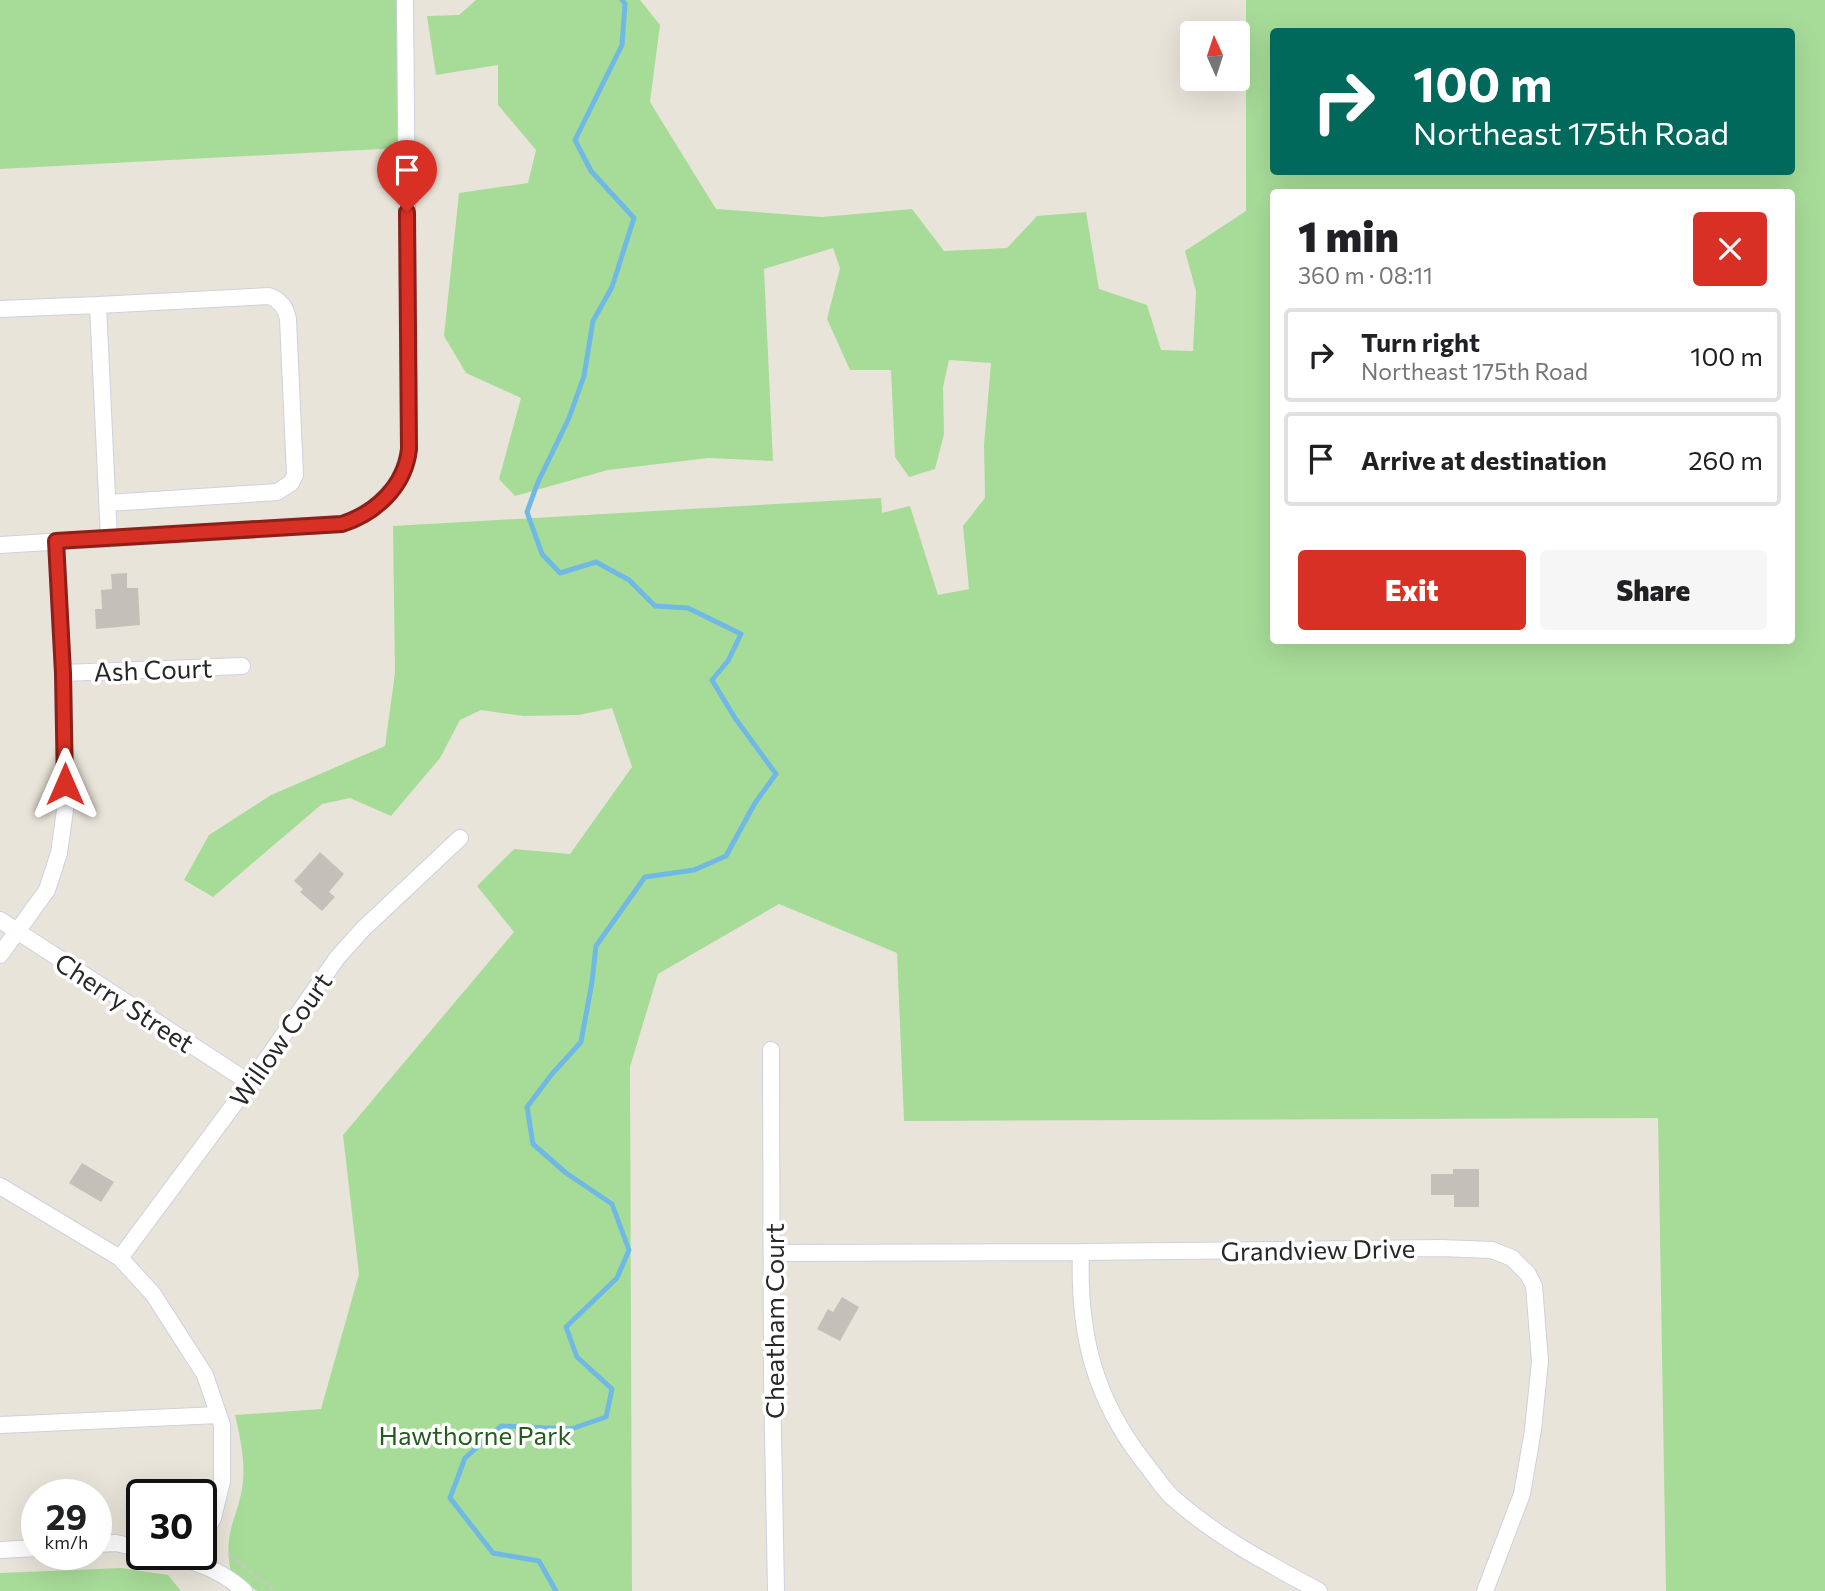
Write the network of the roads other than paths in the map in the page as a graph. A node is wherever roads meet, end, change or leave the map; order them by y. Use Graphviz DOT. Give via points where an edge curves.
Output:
graph roads {
  1 [pos="405,0"];
  2 [pos="98,305"];
  3 [pos="0,309"];
  4 [pos="108,503"];
  5 [pos="109,538"];
  6 [pos="56,541"];
  7 [pos="0,545"];
  8 [pos="242,666"];
  9 [pos="63,673"];
  10 [pos="460,838"];
  11 [pos="0,920"];
  12 [pos="18,932"];
  13 [pos="0,955"];
  14 [pos="771,1050"];
  15 [pos="250,1083"];
  16 [pos="0,1186"];
  17 [pos="1082,1252"];
  18 [pos="773,1253"];
  19 [pos="120,1258"];
  20 [pos="219,1415"];
  21 [pos="0,1425"];
  22 [pos="217,1502"];
  23 [pos="21,1549"];
  24 [pos="0,1550"];
  25 [pos="215,1570"];
  26 [pos="244,1591"];
  27 [pos="776,1591"];
  28 [pos="1319,1591"];
  29 [pos="1485,1591"];
  1 -- 5 [label="street" via="409,449 402,475 370,511 342,524"];
  2 -- 3 [label="street"];
  2 -- 4 [label="street"];
  2 -- 4 [label="street" via="269,296 284,307 288,318 295,475 291,483 276,492"];
  4 -- 5 [label="street"];
  5 -- 6 [label="street"];
  6 -- 7 [label="street"];
  6 -- 9 [label="street"];
  8 -- 9 [label="street, Ash Court"];
  9 -- 12 [label="street" via="65,810 59,853 47,890"];
  10 -- 15 [label="street, Willow Court" via="337,958"];
  11 -- 12 [label="street, Cherry Street"];
  12 -- 13 [label="street"];
  12 -- 15 [label="street, Cherry Street"];
  14 -- 18 [label="street, Cheatham Court"];
  15 -- 19 [label="street, Willow Court"];
  16 -- 19 [label="street"];
  17 -- 18 [label="street, Grandview Drive"];
  17 -- 28 [label="street" via="1080,1290 1087,1346 1105,1401 1125,1438 1169,1494 1208,1526"];
  17 -- 29 [label="street, Grandview Drive" via="1441,1248 1492,1250 1512,1258 1534,1286 1540,1361 1522,1493"];
  18 -- 27 [label="street, Cheatham Court"];
  19 -- 20 [label="street" via="153,1294 181,1336 205,1375"];
  20 -- 21 [label="street"];
  20 -- 22 [label="street" via="222,1481"];
  23 -- 24 [label="street"];
  25 -- 26 [label="street"];
}
